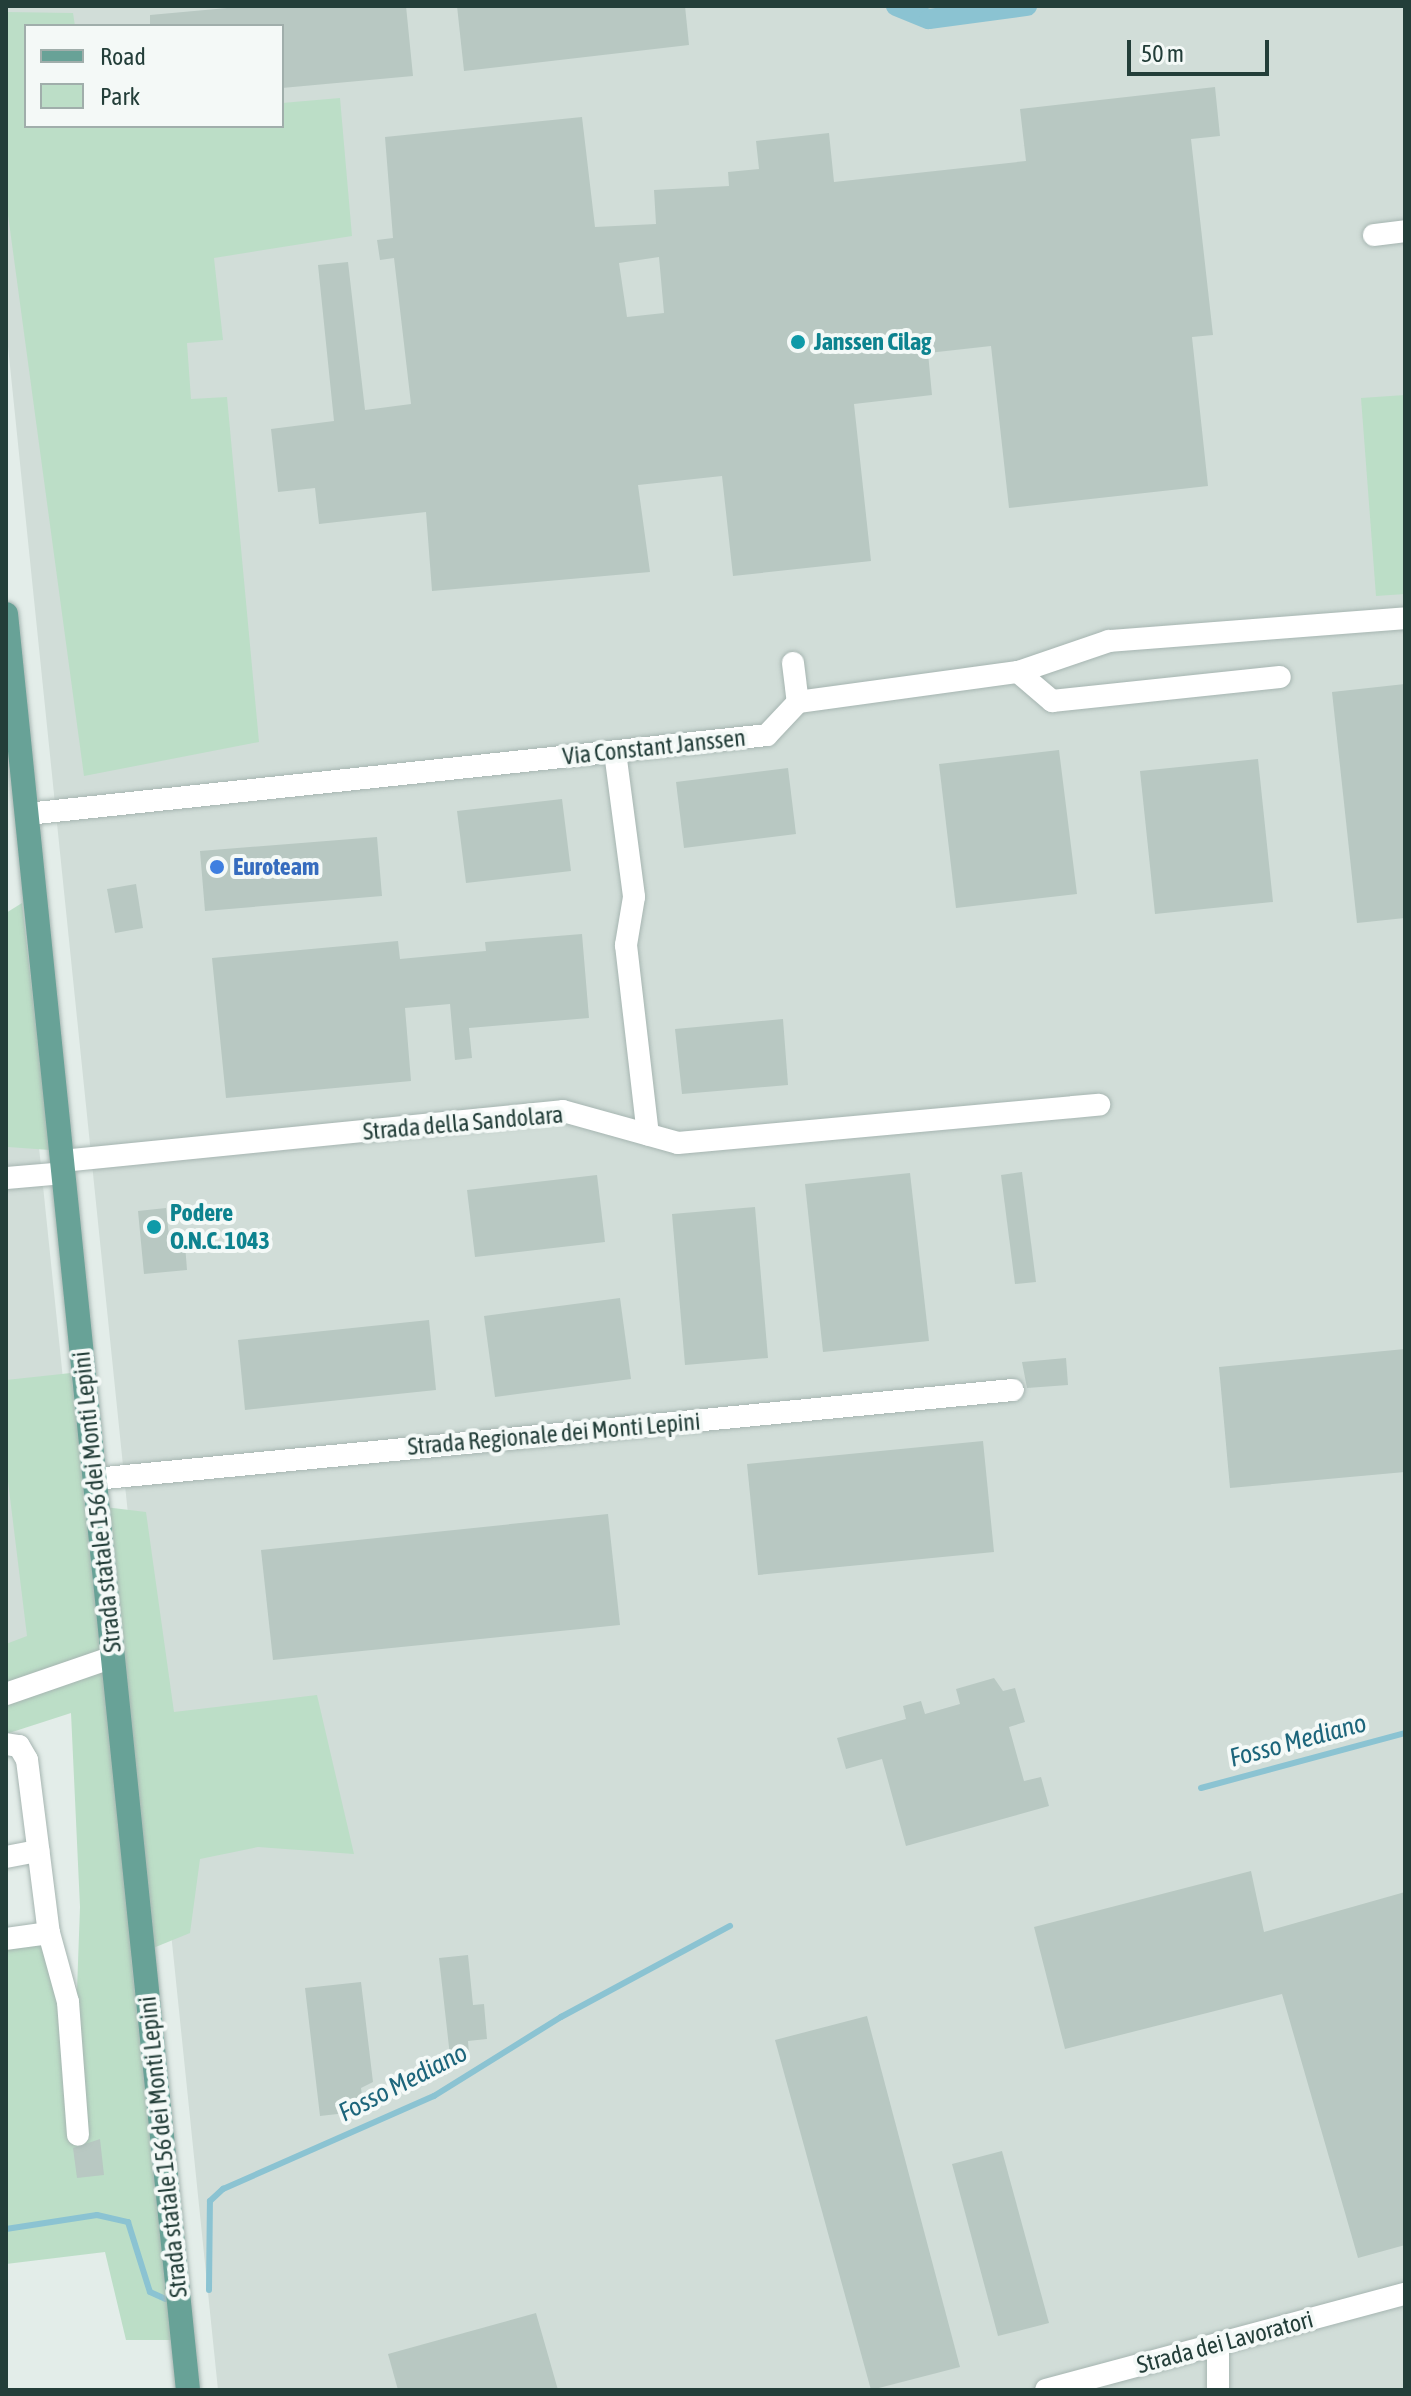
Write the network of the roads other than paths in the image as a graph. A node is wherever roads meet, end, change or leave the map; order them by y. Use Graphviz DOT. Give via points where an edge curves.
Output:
graph roads {
  1 [pos="1405,231"];
  2 [pos="1374,235"];
  3 [pos="6,614"];
  4 [pos="1405,618"];
  5 [pos="793,663"];
  6 [pos="1018,672"];
  7 [pos="1280,677"];
  8 [pos="798,702"];
  9 [pos="615,752"];
  10 [pos="27,814"];
  11 [pos="1099,1105"];
  12 [pos="648,1135"];
  13 [pos="63,1167"];
  14 [pos="6,1178"];
  15 [pos="1013,1390"];
  16 [pos="95,1479"];
  17 [pos="113,1657"];
  18 [pos="6,1694"];
  19 [pos="6,1744"];
  20 [pos="38,1851"];
  21 [pos="6,1857"];
  22 [pos="49,1933"];
  23 [pos="6,1939"];
  24 [pos="78,2135"];
  25 [pos="1405,2294"];
  26 [pos="1218,2344"];
  27 [pos="188,2390"];
  28 [pos="1046,2390"];
  29 [pos="1218,2390"];
  1 -- 2 [label="street"];
  3 -- 10 [label="main road, Strada statale 156 dei Monti Lepini"];
  4 -- 6 [label="street" via="1109,641"];
  5 -- 8 [label="street"];
  6 -- 7 [label="street" via="1052,701"];
  6 -- 8 [label="street"];
  8 -- 9 [label="street, Via Constant Janssen" via="767,735"];
  9 -- 10 [label="street, Via Constant Janssen"];
  9 -- 12 [label="street" via="634,897 626,945"];
  10 -- 13 [label="main road, Strada statale 156 dei Monti Lepini"];
  11 -- 12 [label="street, Strada della Sandolara" via="678,1143"];
  12 -- 13 [label="street, Strada della Sandolara" via="563,1111"];
  13 -- 14 [label="street, Strada della Sandolara"];
  13 -- 16 [label="main road, Strada statale 156 dei Monti Lepini"];
  15 -- 16 [label="street, Strada Regionale dei Monti Lepini"];
  16 -- 17 [label="main road, Strada statale 156 dei Monti Lepini"];
  17 -- 18 [label="street"];
  17 -- 27 [label="main road, Strada statale 156 dei Monti Lepini"];
  19 -- 20 [label="street" via="19,1746 25,1754"];
  20 -- 21 [label="street"];
  20 -- 22 [label="street"];
  22 -- 23 [label="street"];
  22 -- 24 [label="street" via="68,2002"];
  25 -- 26 [label="street, Strada dei Lavoratori"];
  26 -- 28 [label="street, Strada dei Lavoratori"];
  26 -- 29 [label="street"];
}
